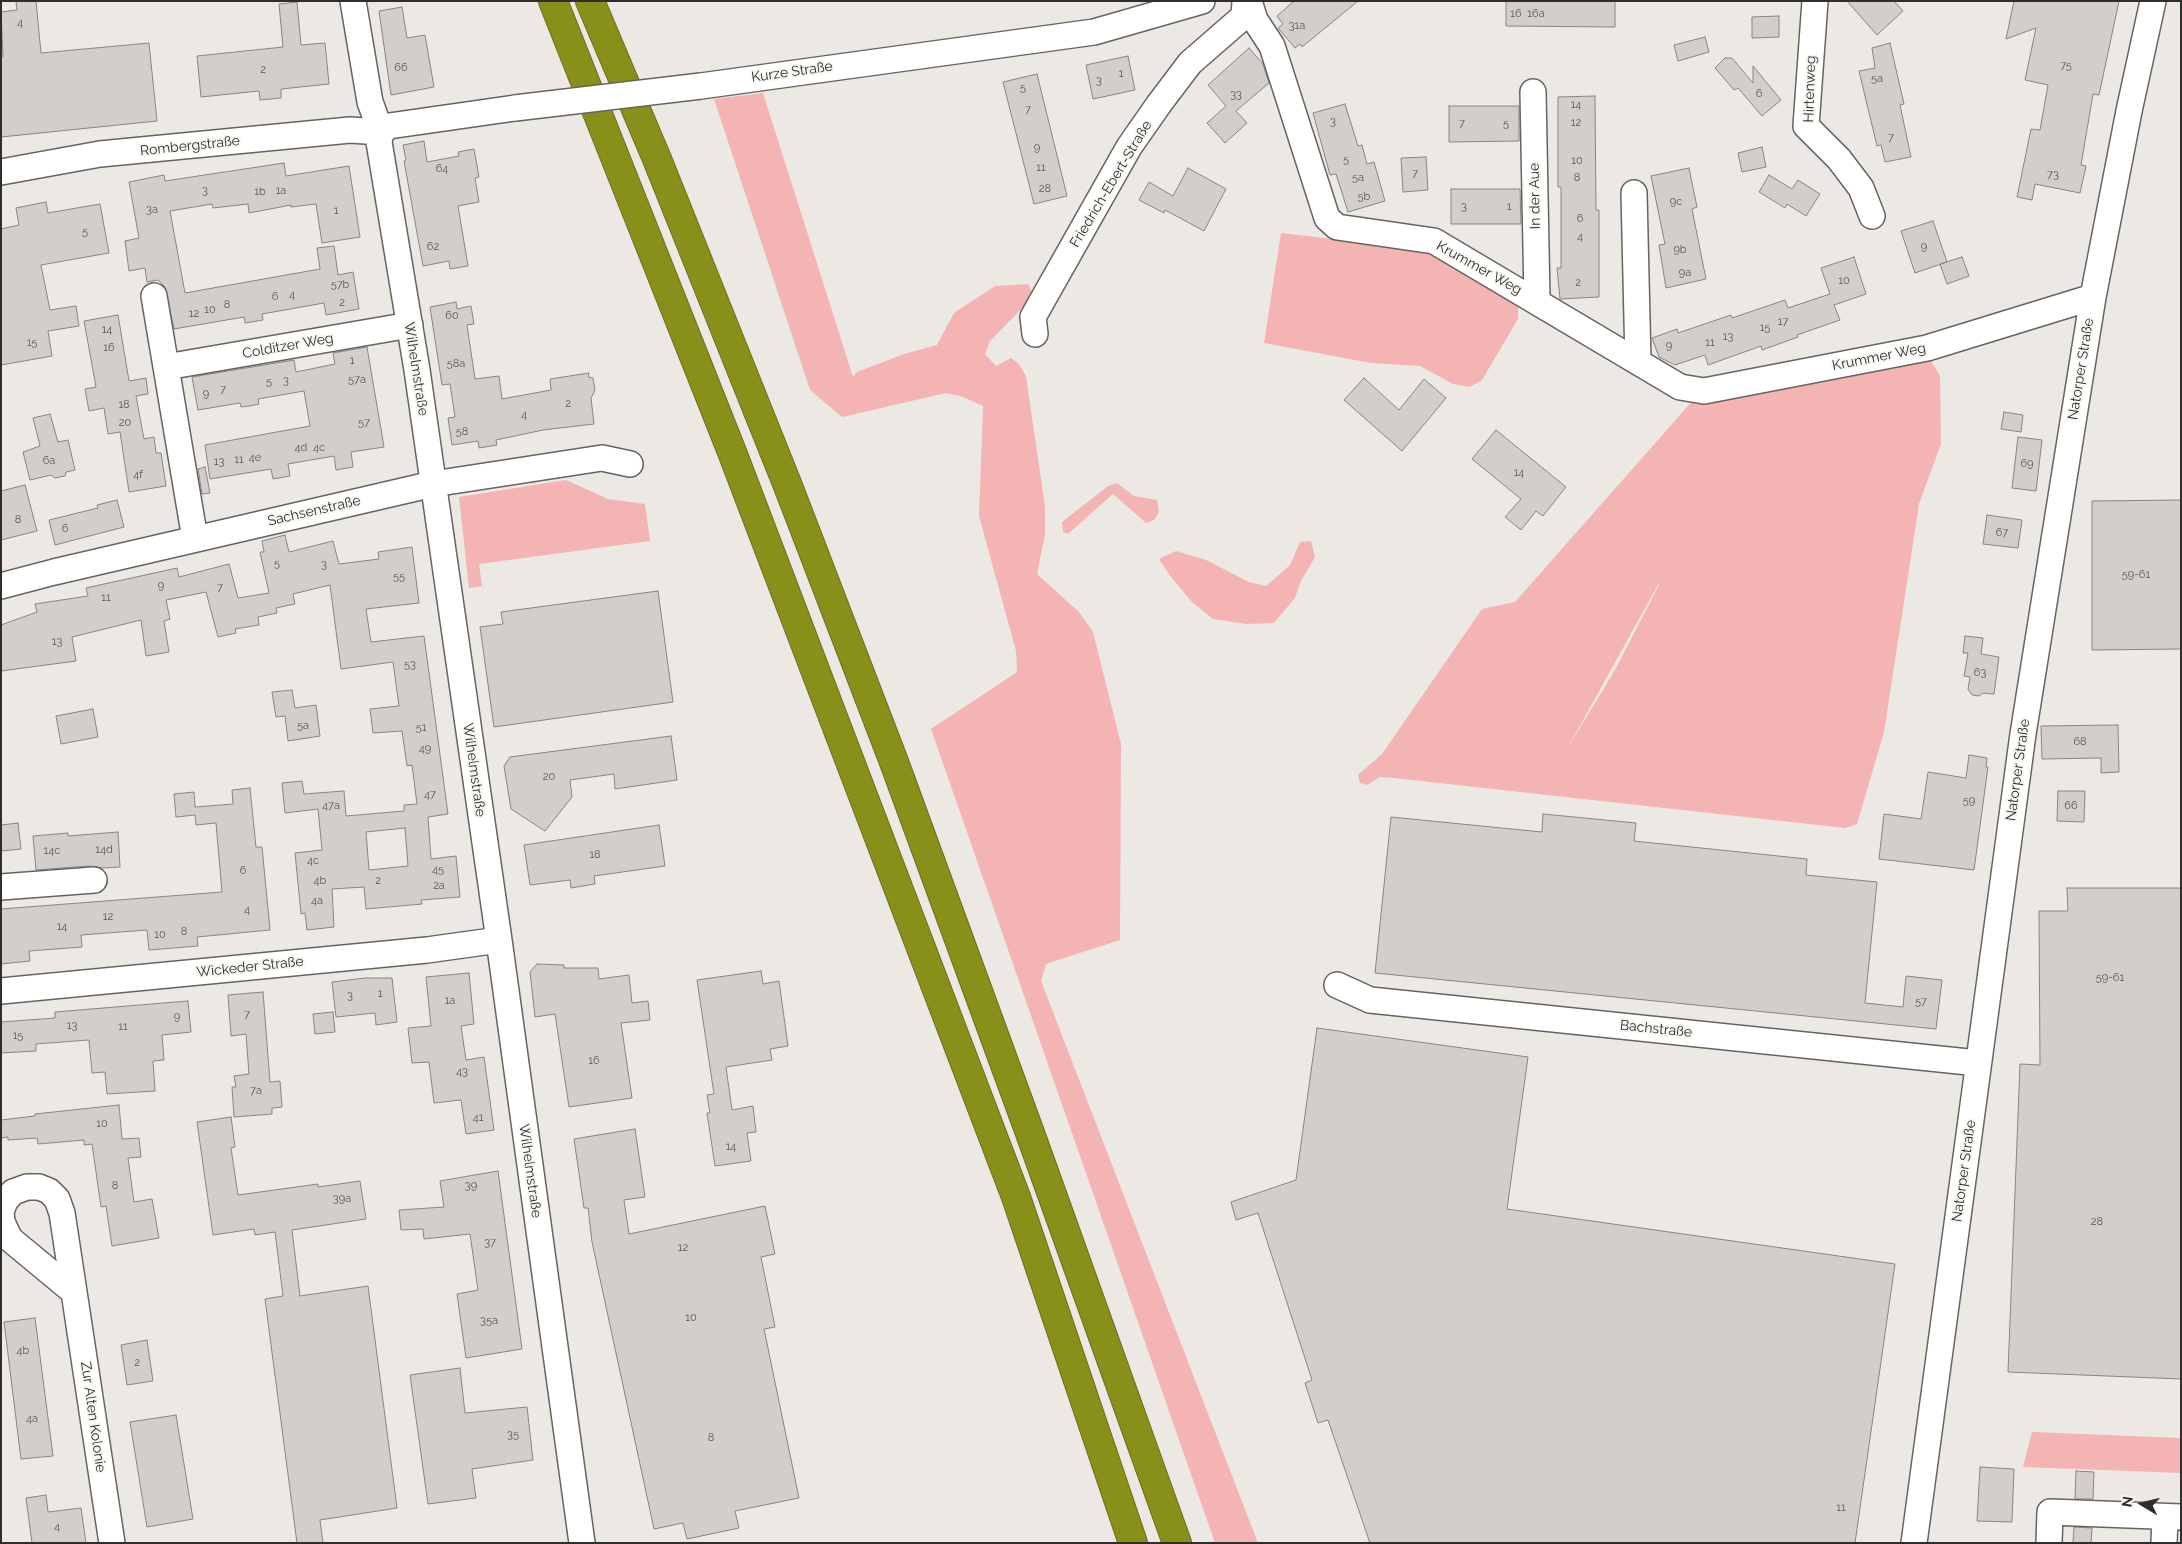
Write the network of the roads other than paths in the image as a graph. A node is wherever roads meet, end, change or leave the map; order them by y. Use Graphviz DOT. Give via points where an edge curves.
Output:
graph roads {
  1 [pos="353,1"];
  2 [pos="553,1"];
  3 [pos="590,1"];
  4 [pos="1202,1"];
  5 [pos="1245,1"];
  6 [pos="1249,1"];
  7 [pos="1815,1"];
  8 [pos="2153,1"];
  9 [pos="1533,92"];
  10 [pos="381,132"];
  11 [pos="1,172"];
  12 [pos="1634,193"];
  13 [pos="1872,216"];
  14 [pos="154,296"];
  15 [pos="2093,297"];
  16 [pos="1537,300"];
  17 [pos="410,325"];
  18 [pos="1035,334"];
  19 [pos="1638,362"];
  20 [pos="166,366"];
  21 [pos="630,464"];
  22 [pos="433,484"];
  23 [pos="195,539"];
  24 [pos="1,586"];
  25 [pos="94,880"];
  26 [pos="1,887"];
  27 [pos="499,940"];
  28 [pos="1337,985"];
  29 [pos="1,991"];
  30 [pos="1978,1063"];
  31 [pos="74,1292"];
  32 [pos="2173,1517"];
  33 [pos="1131,1538"];
  34 [pos="112,1543"];
  35 [pos="582,1543"];
  36 [pos="1177,1543"];
  37 [pos="1914,1543"];
  38 [pos="2049,1543"];
  39 [pos="2164,1543"];
  1 -- 10 [label="street, Wilhelmstraße" via="370,102"];
  2 -- 33 [label="highway" via="732,452 1019,1206"];
  3 -- 36 [label="highway" via="823,578 1027,1124"];
  4 -- 10 [label="street, Kurze Straße, bridge" via="1094,32 516,108 389,126"];
  5 -- 18 [label="street, Friedrich-Ebert-Straße" via="1244,16 1190,63 1129,147 1033,317"];
  6 -- 16 [label="street, Krummer Weg" via="1255,20 1272,46 1327,218 1337,228 1434,241"];
  7 -- 13 [label="street, Hirtenweg" via="1806,126 1839,159 1861,188"];
  8 -- 15 [label="street, Natorper Straße"];
  9 -- 16 [label="street, In der Aue"];
  10 -- 11 [label="street, Rombergstraße" via="350,130 100,154"];
  10 -- 17 [label="street, Wilhelmstraße" via="378,142"];
  12 -- 19 [label="street"];
  14 -- 20 [label="street"];
  15 -- 19 [label="street, Krummer Weg" via="1927,348 1704,391 1680,387"];
  15 -- 30 [label="street, Natorper Straße" via="2023,734"];
  16 -- 19 [label="street, Krummer Weg"];
  17 -- 20 [label="street, Colditzer Weg"];
  17 -- 22 [label="street, Wilhelmstraße"];
  20 -- 23 [label="street"];
  21 -- 22 [label="street, Sachsenstraße" via="602,458"];
  22 -- 23 [label="street, Sachsenstraße"];
  22 -- 27 [label="street, Wilhelmstraße"];
  23 -- 24 [label="street, Sachsenstraße"];
  25 -- 26 [label="street"];
  27 -- 29 [label="street, Wickeder Straße" via="408,952"];
  27 -- 35 [label="street, Wilhelmstraße"];
  28 -- 30 [label="street, Bachstraße" via="1370,1000"];
  30 -- 37 [label="street, Natorper Straße"];
  31 -- 34 [label="street, Zur Alten Kolonie"];
  32 -- 38 [label="street" via="2050,1512"];
  32 -- 39 [label="street"];
}
